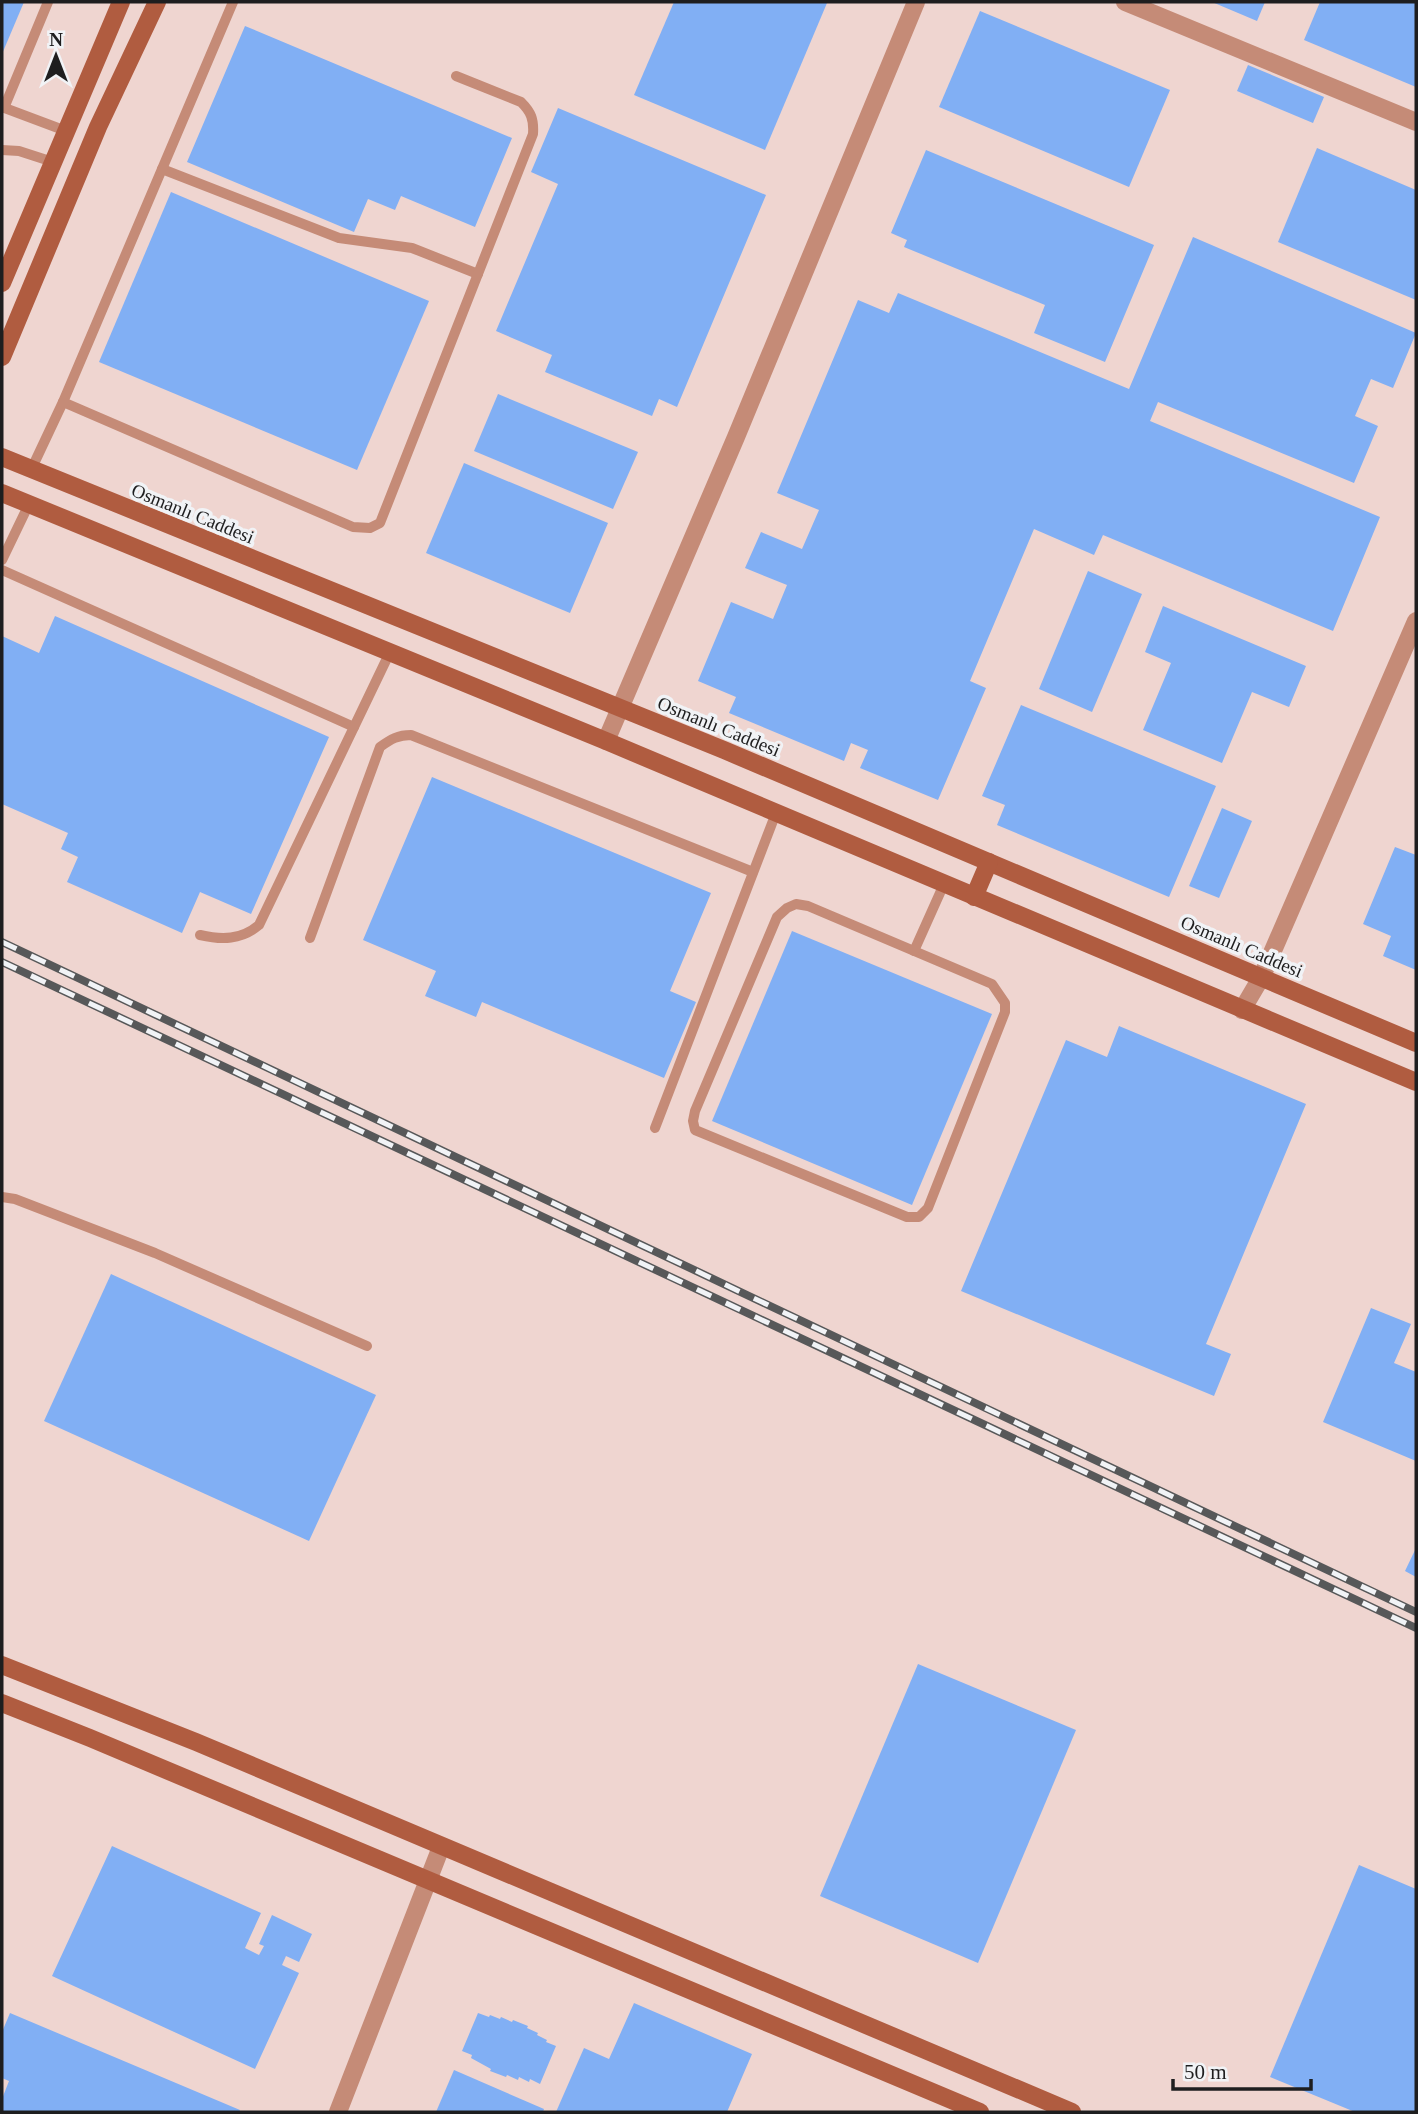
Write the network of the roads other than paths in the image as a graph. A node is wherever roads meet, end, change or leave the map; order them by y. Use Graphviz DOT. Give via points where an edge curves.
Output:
graph roads {
  1 [pos="48,2"];
  2 [pos="121,2"];
  3 [pos="157,2"];
  4 [pos="233,2"];
  5 [pos="916,2"];
  6 [pos="1125,2"];
  7 [pos="456,76"];
  8 [pos="3,107"];
  9 [pos="1416,122"];
  10 [pos="66,131"];
  11 [pos="5,150"];
  12 [pos="2,162"];
  13 [pos="53,162"];
  14 [pos="162,169"];
  15 [pos="478,274"];
  16 [pos="2,283"];
  17 [pos="2,357"];
  18 [pos="63,402"];
  19 [pos="2,457"];
  20 [pos="31,470"];
  21 [pos="2,493"];
  22 [pos="29,505"];
  23 [pos="2,560"];
  24 [pos="2,570"];
  25 [pos="1416,621"];
  26 [pos="390,652"];
  27 [pos="621,709"];
  28 [pos="354,727"];
  29 [pos="606,741"];
  30 [pos="776,813"];
  31 [pos="989,862"];
  32 [pos="753,872"];
  33 [pos="944,884"];
  34 [pos="974,897"];
  35 [pos="200,935"];
  36 [pos="310,938"];
  37 [pos="914,951"];
  38 [pos="1262,976"];
  39 [pos="1242,1010"];
  40 [pos="1416,1042"];
  41 [pos="1416,1082"];
  42 [pos="655,1128"];
  43 [pos="2,1197"];
  44 [pos="367,1346"];
  45 [pos="2,1665"];
  46 [pos="2,1703"];
  47 [pos="442,1847"];
  48 [pos="428,1880"];
  49 [pos="338,2112"];
  50 [pos="980,2112"];
  51 [pos="1072,2112"];
  1 -- 8 [label="lane"];
  2 -- 10 [label="street"];
  3 -- 17 [label="street" via="98,127"];
  4 -- 14 [label="lane"];
  5 -- 27 [label="street"];
  6 -- 9 [label="street"];
  7 -- 15 [label="lane" via="521,102 534,120 533,134"];
  8 -- 10 [label="lane"];
  10 -- 13 [label="street"];
  11 -- 12 [label="lane"];
  11 -- 13 [label="lane"];
  13 -- 16 [label="street"];
  14 -- 15 [label="lane" via="339,238 412,248"];
  14 -- 18 [label="lane"];
  15 -- 18 [label="lane" via="380,523 370,528 353,527"];
  18 -- 20 [label="lane"];
  19 -- 20 [label="street, Osmanlı Caddesi"];
  20 -- 27 [label="street, Osmanlı Caddesi"];
  21 -- 22 [label="street"];
  22 -- 23 [label="lane"];
  22 -- 26 [label="street"];
  24 -- 28 [label="lane"];
  25 -- 38 [label="street"];
  26 -- 28 [label="lane"];
  26 -- 29 [label="street"];
  27 -- 29 [label="street"];
  27 -- 31 [label="street, Osmanlı Caddesi"];
  28 -- 35 [label="lane" via="259,925 231,939"];
  29 -- 30 [label="street"];
  30 -- 32 [label="lane"];
  30 -- 33 [label="street"];
  31 -- 34 [label="street"];
  31 -- 38 [label="street, Osmanlı Caddesi"];
  32 -- 36 [label="lane" via="402,735 380,747"];
  32 -- 42 [label="lane"];
  33 -- 34 [label="street"];
  33 -- 37 [label="lane"];
  34 -- 39 [label="street"];
  37 -- 37 [label="lane" via="992,984 1005,1003 928,1208 919,1217 907,1217 695,1130 695,1111 777,917 787,908 808,906"];
  38 -- 39 [label="street"];
  38 -- 40 [label="street, Osmanlı Caddesi"];
  39 -- 41 [label="street"];
  43 -- 44 [label="lane" via="155,1253"];
  45 -- 47 [label="street"];
  46 -- 48 [label="street"];
  47 -- 48 [label="street"];
  47 -- 51 [label="street"];
  48 -- 49 [label="street"];
  48 -- 50 [label="street"];
}
